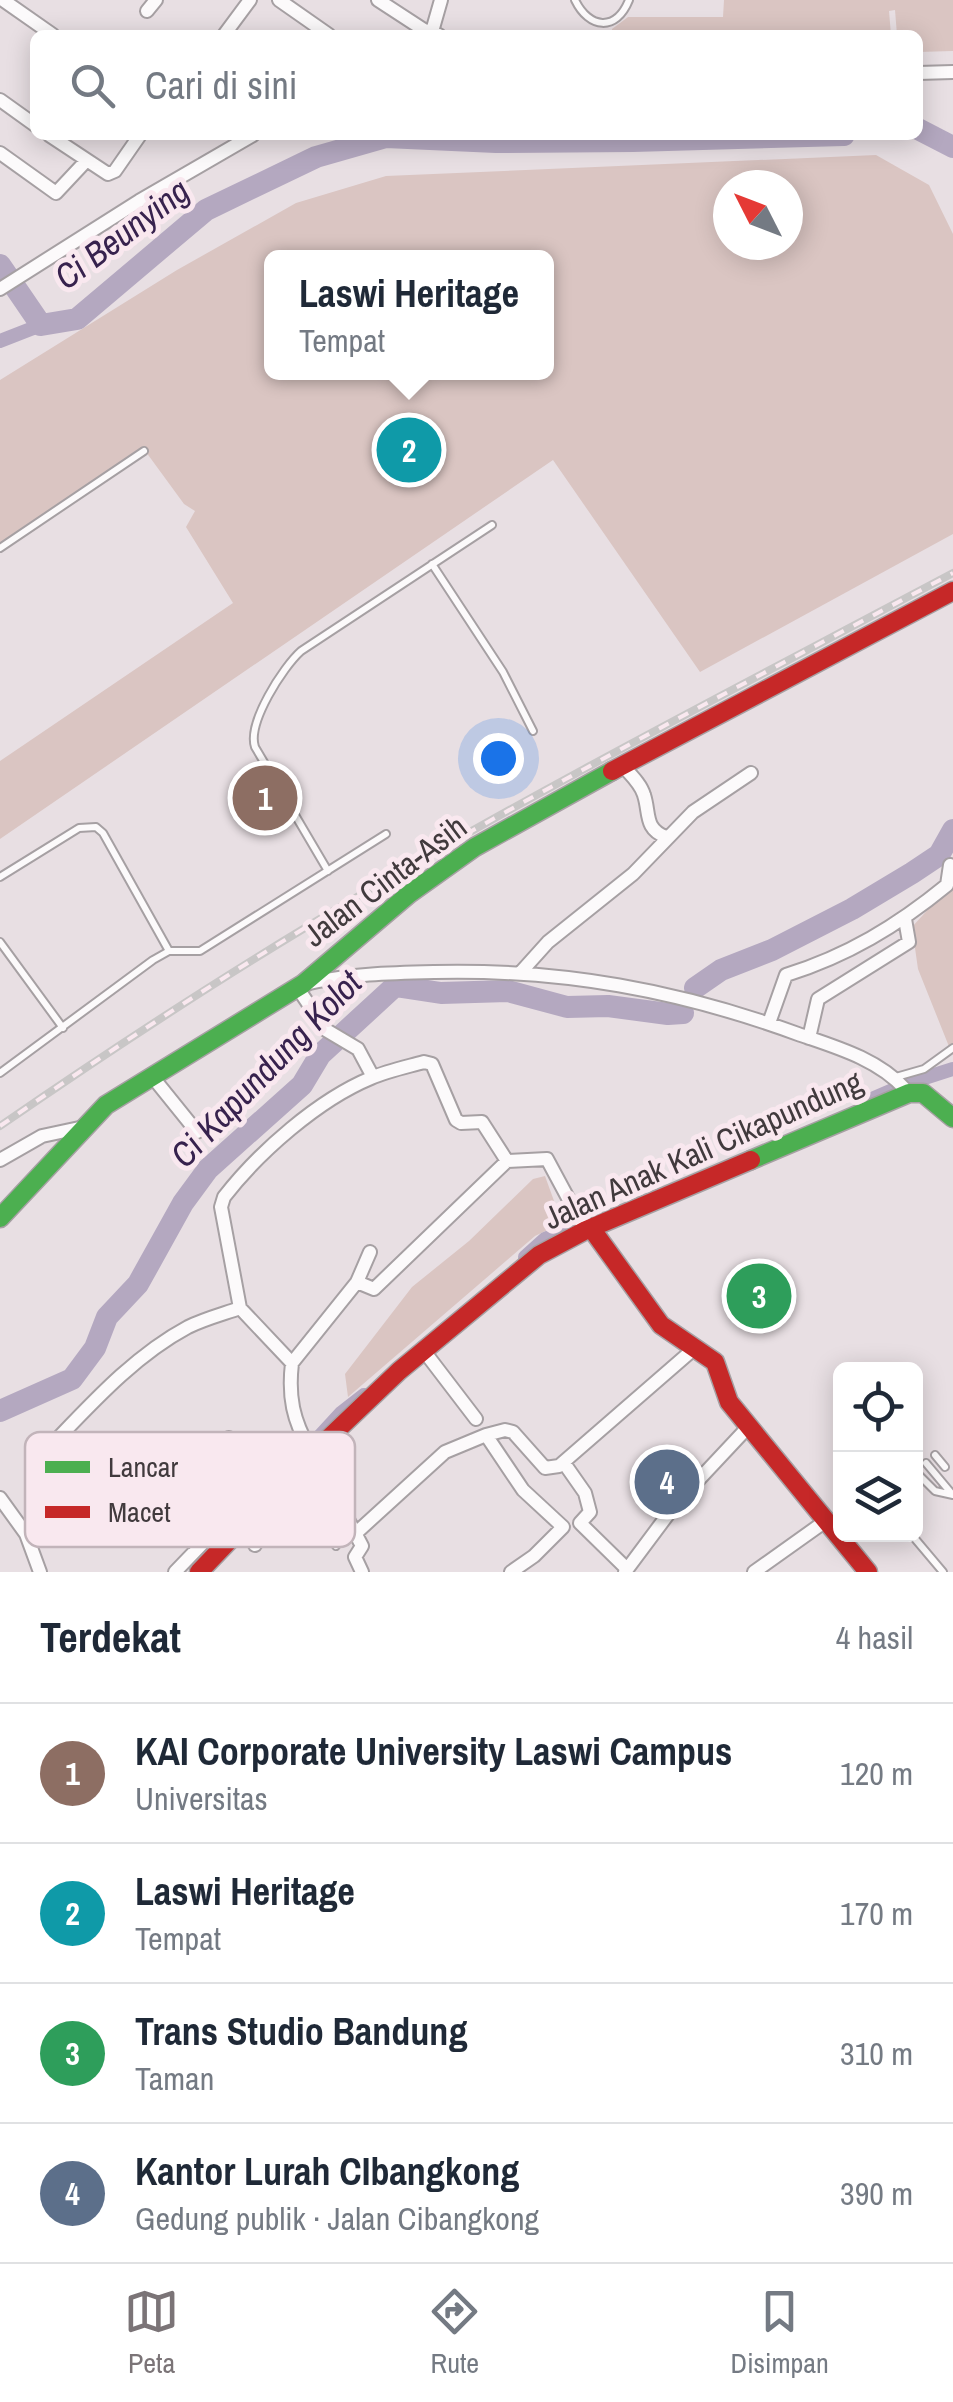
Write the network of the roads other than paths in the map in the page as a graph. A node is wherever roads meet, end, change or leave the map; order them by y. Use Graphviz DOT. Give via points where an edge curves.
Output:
graph roads {
  1 [pos="250,0"];
  2 [pos="279,0"];
  3 [pos="378,0"];
  4 [pos="441,0"];
  5 [pos="575,0"];
  6 [pos="629,0"];
  7 [pos="3,4"];
  8 [pos="45,30"];
  9 [pos="228,30"];
  10 [pos="317,30"];
  11 [pos="424,30"];
  12 [pos="435,30"];
  13 [pos="953,72"];
  14 [pos="923,73"];
  15 [pos="0,100"];
  16 [pos="30,121"];
  17 [pos="56,140"];
  18 [pos="136,140"];
  19 [pos="243,140"];
  20 [pos="0,154"];
  21 [pos="86,161"];
  22 [pos="2,288"];
  23 [pos="144,451"];
  24 [pos="492,526"];
  25 [pos="0,548"];
  26 [pos="432,564"];
  27 [pos="951,597"];
  28 [pos="533,731"];
  29 [pos="624,766"];
  30 [pos="750,773"];
  31 [pos="386,834"];
  32 [pos="666,837"];
  33 [pos="951,866"];
  34 [pos="328,871"];
  35 [pos="0,877"];
  36 [pos="905,919"];
  37 [pos="0,942"];
  38 [pos="169,951"];
  39 [pos="521,972"];
  40 [pos="300,986"];
  41 [pos="769,1023"];
  42 [pos="63,1028"];
  43 [pos="809,1038"];
  44 [pos="953,1048"];
  45 [pos="0,1073"];
  46 [pos="151,1076"];
  47 [pos="372,1077"];
  48 [pos="902,1085"];
  49 [pos="953,1118"];
  50 [pos="84,1127"];
  51 [pos="197,1132"];
  52 [pos="0,1160"];
  53 [pos="507,1161"];
  54 [pos="0,1218"];
  55 [pos="584,1224"];
  56 [pos="370,1252"];
  57 [pos="356,1282"];
  58 [pos="240,1308"];
  59 [pos="696,1347"];
  60 [pos="424,1351"];
  61 [pos="292,1363"];
  62 [pos="476,1419"];
  63 [pos="750,1425"];
  64 [pos="64,1432"];
  65 [pos="303,1432"];
  66 [pos="325,1432"];
  67 [pos="486,1435"];
  68 [pos="934,1455"];
  69 [pos="564,1462"];
  70 [pos="926,1462"];
  71 [pos="945,1466"];
  72 [pos="923,1479"];
  73 [pos="953,1495"];
  74 [pos="0,1498"];
  75 [pos="826,1520"];
  76 [pos="25,1533"];
  77 [pos="356,1534"];
  78 [pos="918,1542"];
  79 [pos="31,1547"];
  80 [pos="218,1547"];
  81 [pos="198,1548"];
  82 [pos="626,1571"];
  83 [pos="40,1572"];
  84 [pos="175,1572"];
  85 [pos="199,1572"];
  86 [pos="362,1572"];
  87 [pos="511,1572"];
  88 [pos="754,1572"];
  89 [pos="868,1572"];
  90 [pos="942,1572"];
  1 -- 9 [label="street"];
  2 -- 10 [label="street"];
  3 -- 11 [label="street"];
  4 -- 12 [label="street"];
  5 -- 6 [label="lane" via="591,20 606,23 616,21"];
  7 -- 8 [label="street"];
  13 -- 14 [label="street"];
  15 -- 16 [label="street"];
  17 -- 21 [label="street"];
  18 -- 21 [label="street" via="112,174"];
  19 -- 22 [label="street"];
  20 -- 21 [label="street" via="56,193"];
  23 -- 25 [label="lane"];
  24 -- 26 [label="lane"];
  26 -- 28 [label="lane"];
  26 -- 34 [label="lane" via="295,656 254,729 256,750"];
  27 -- 29 [label="street, Jalan Cinta-Asih"];
  29 -- 32 [label="street" via="643,792 652,829"];
  29 -- 40 [label="street, Jalan Cinta-Asih" via="466,853"];
  30 -- 32 [label="street"];
  31 -- 34 [label="lane"];
  32 -- 39 [label="street"];
  33 -- 36 [label="street" via="947,884"];
  34 -- 38 [label="lane" via="200,950"];
  35 -- 38 [label="lane" via="79,828 96,827"];
  36 -- 41 [label="street" via="811,970 786,975"];
  36 -- 43 [label="street" via="909,942 818,998"];
  37 -- 42 [label="lane"];
  38 -- 42 [label="lane"];
  39 -- 40 [label="street" via="366,974"];
  39 -- 41 [label="street" via="664,993"];
  40 -- 46 [label="street, Jalan Cinta-Asih"];
  40 -- 47 [label="street" via="324,1027 358,1049"];
  41 -- 43 [label="street"];
  42 -- 45 [label="lane"];
  43 -- 48 [label="street" via="871,1062"];
  44 -- 48 [label="lane"];
  46 -- 50 [label="street, Jalan Cinta-Asih"];
  46 -- 51 [label="street"];
  47 -- 53 [label="street" via="431,1062 456,1120 482,1122"];
  47 -- 58 [label="street" via="304,1120 224,1196"];
  48 -- 49 [label="street, Jalan Anak Kali Cikapundung"];
  48 -- 55 [label="street, Jalan Anak Kali Cikapundung"];
  50 -- 52 [label="street" via="42,1136"];
  50 -- 54 [label="street, Jalan Cinta-Asih"];
  53 -- 55 [label="street" via="547,1159"];
  53 -- 57 [label="street" via="374,1289"];
  55 -- 59 [label="street" via="661,1325"];
  55 -- 60 [label="street, Jalan Anak Kali Cikapundung"];
  56 -- 57 [label="street"];
  57 -- 61 [label="street"];
  58 -- 61 [label="street"];
  58 -- 64 [label="street" via="187,1328 103,1392"];
  59 -- 63 [label="street" via="714,1362 723,1392"];
  59 -- 69 [label="street"];
  60 -- 62 [label="street"];
  60 -- 66 [label="street, Jalan Anak Kali Cikapundung"];
  61 -- 65 [label="street" via="290,1400"];
  63 -- 75 [label="street"];
  63 -- 82 [label="street" via="675,1504"];
  67 -- 69 [label="street" via="510,1431 545,1468"];
  67 -- 77 [label="street" via="445,1452"];
  67 -- 87 [label="street" via="523,1490 562,1526"];
  68 -- 71 [label="lane"];
  69 -- 82 [label="street" via="588,1502 590,1512 580,1523"];
  70 -- 73 [label="lane"];
  72 -- 73 [label="lane"];
  74 -- 76 [label="street"];
  75 -- 88 [label="street"];
  75 -- 89 [label="street"];
  77 -- 86 [label="street"];
  78 -- 90 [label="lane"];
  79 -- 83 [label="street"];
  80 -- 85 [label="street, Jalan Anak Kali Cikapundung"];
  81 -- 84 [label="street"];
}
